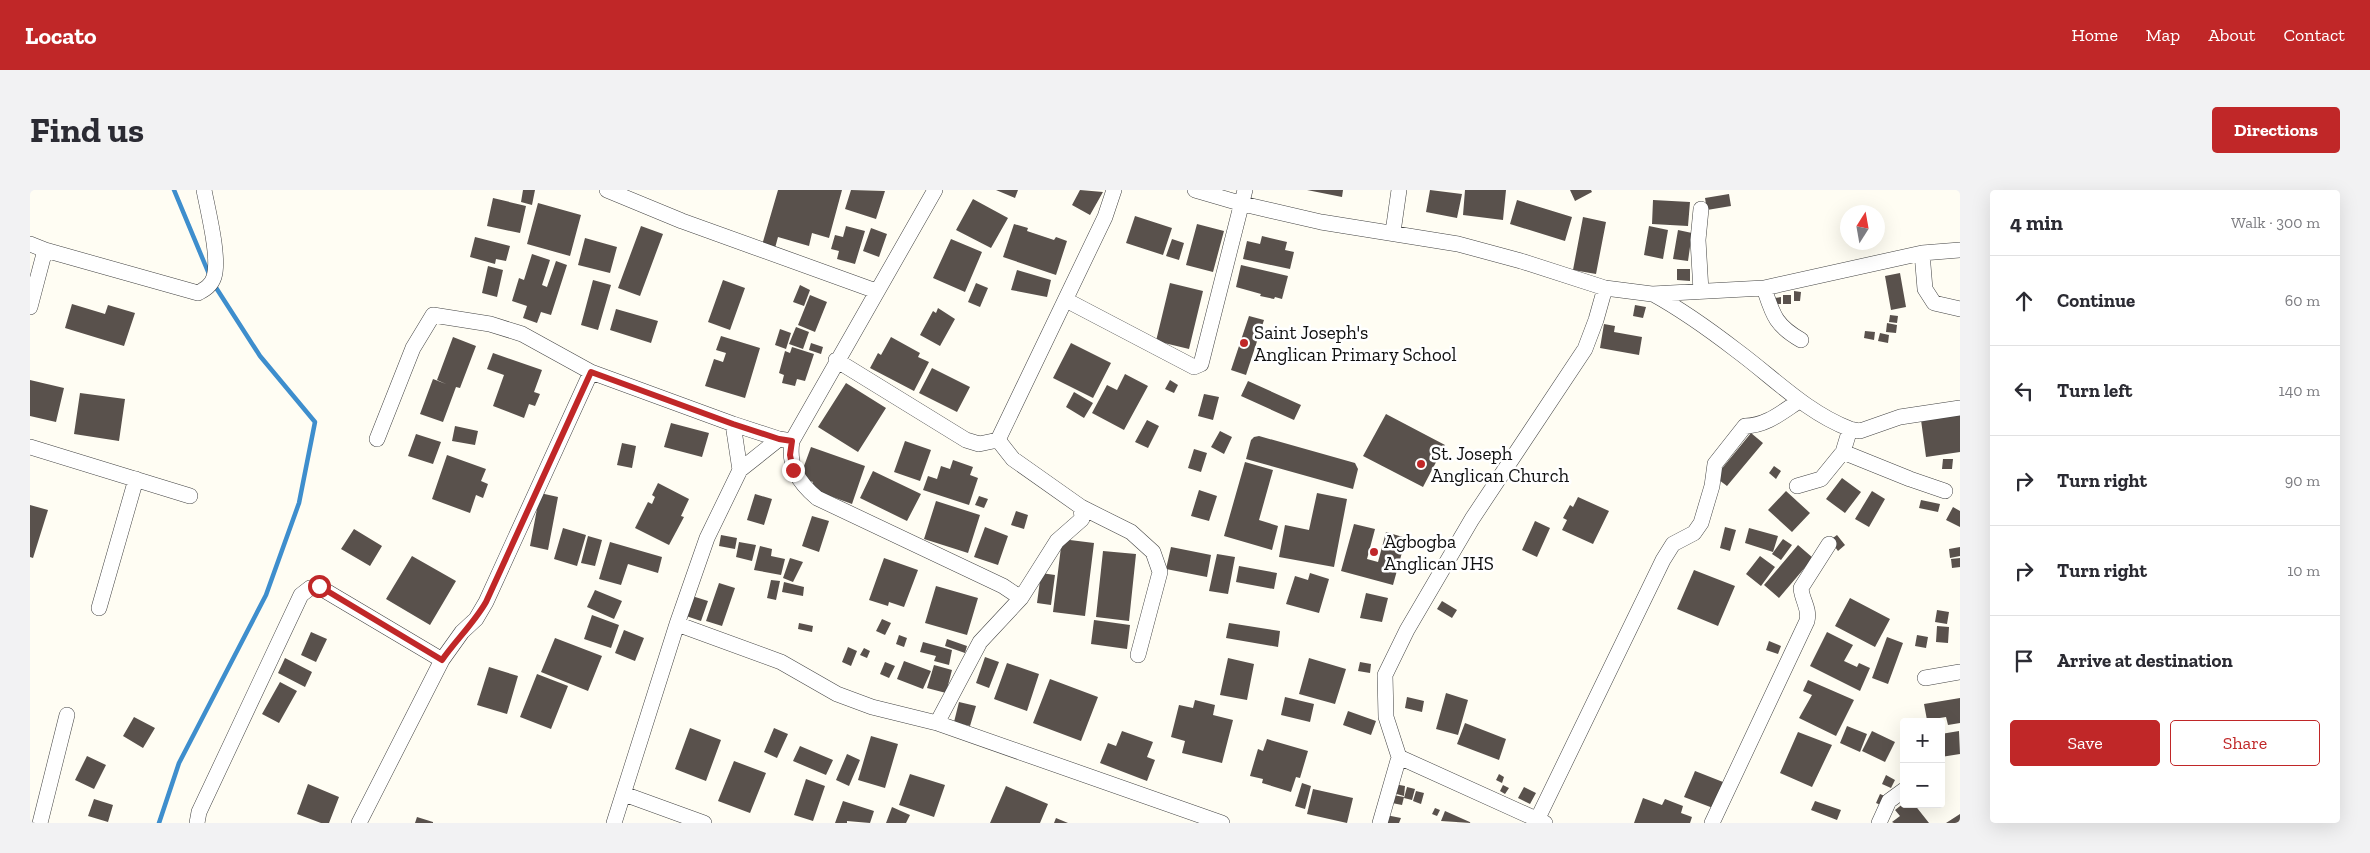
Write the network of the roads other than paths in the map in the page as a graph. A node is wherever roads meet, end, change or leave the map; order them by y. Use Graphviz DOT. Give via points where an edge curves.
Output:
graph roads {
  1 [pos="204,190"];
  2 [pos="608,190"];
  3 [pos="934,190"];
  4 [pos="1114,190"];
  5 [pos="1195,190"];
  6 [pos="1399,190"];
  7 [pos="1244,197"];
  8 [pos="1701,209"];
  9 [pos="1392,232"];
  10 [pos="30,244"];
  11 [pos="45,250"];
  12 [pos="1960,250"];
  13 [pos="1922,253"];
  14 [pos="1605,288"];
  15 [pos="1764,288"];
  16 [pos="1701,291"];
  17 [pos="876,292"];
  18 [pos="1652,294"];
  19 [pos="1066,300"];
  20 [pos="30,307"];
  21 [pos="1960,309"];
  22 [pos="1801,340"];
  23 [pos="836,360"];
  24 [pos="591,372"];
  25 [pos="1799,401"];
  26 [pos="1960,408"];
  27 [pos="733,424"];
  28 [pos="1850,429"];
  29 [pos="377,438"];
  30 [pos="786,440"];
  31 [pos="998,440"];
  32 [pos="30,447"];
  33 [pos="1843,452"];
  34 [pos="740,470"];
  35 [pos="136,479"];
  36 [pos="1797,486"];
  37 [pos="1946,491"];
  38 [pos="190,496"];
  39 [pos="1082,507"];
  40 [pos="1829,544"];
  41 [pos="1021,598"];
  42 [pos="99,608"];
  43 [pos="676,624"];
  44 [pos="1138,655"];
  45 [pos="442,660"];
  46 [pos="1960,672"];
  47 [pos="1924,678"];
  48 [pos="67,715"];
  49 [pos="938,723"];
  50 [pos="1399,758"];
  51 [pos="1900,793"];
  52 [pos="624,794"];
  53 [pos="1541,821"];
  54 [pos="40,823"];
  55 [pos="197,823"];
  56 [pos="359,823"];
  57 [pos="614,823"];
  58 [pos="704,823"];
  59 [pos="1222,823"];
  60 [pos="1380,823"];
  61 [pos="1712,823"];
  62 [pos="1879,823"];
  1 -- 11 [label="street" via="215,270 208,287 198,293"];
  2 -- 17 [label="street" via="682,221"];
  3 -- 17 [label="street"];
  4 -- 19 [label="street" via="1105,217"];
  5 -- 7 [label="street"];
  6 -- 9 [label="street"];
  7 -- 9 [label="street" via="1321,222"];
  7 -- 19 [label="street" via="1198,367"];
  8 -- 16 [label="street" via="1698,240"];
  9 -- 14 [label="street" via="1458,244"];
  10 -- 11 [label="street"];
  11 -- 20 [label="street"];
  12 -- 13 [label="street"];
  13 -- 15 [label="street"];
  13 -- 21 [label="street" via="1925,289 1934,303"];
  14 -- 18 [label="street"];
  14 -- 50 [label="street" via="1585,349 1472,519 1407,630 1386,675 1386,717"];
  15 -- 16 [label="street"];
  15 -- 22 [label="street" via="1774,318"];
  16 -- 18 [label="street"];
  17 -- 23 [label="street"];
  18 -- 25 [label="street" via="1736,350"];
  19 -- 31 [label="street"];
  23 -- 30 [label="street"];
  23 -- 31 [label="street" via="966,440 979,444"];
  24 -- 27 [label="street"];
  24 -- 29 [label="street" via="522,334 490,324 433,315 413,348"];
  24 -- 45 [label="street" via="486,602"];
  25 -- 28 [label="street"];
  25 -- 53 [label="street" via="1773,419 1756,426 1745,426 1715,464 1701,523 1694,533 1673,544 1663,560"];
  26 -- 28 [label="street" via="1900,417 1860,431"];
  27 -- 30 [label="street"];
  27 -- 34 [label="street"];
  28 -- 33 [label="street"];
  30 -- 34 [label="street"];
  30 -- 41 [label="street" via="793,470 803,487 817,498 1003,586"];
  31 -- 39 [label="street" via="1013,459"];
  32 -- 35 [label="street"];
  33 -- 36 [label="street" via="1821,479"];
  33 -- 37 [label="street"];
  34 -- 43 [label="street" via="707,538"];
  35 -- 38 [label="street"];
  35 -- 42 [label="street"];
  39 -- 41 [label="street" via="1082,519 1057,542"];
  39 -- 44 [label="street" via="1131,532 1154,552 1160,572"];
  40 -- 61 [label="street" via="1802,588 1808,606 1806,622"];
  41 -- 49 [label="street" via="980,642"];
  43 -- 49 [label="street" via="781,662 846,697"];
  43 -- 52 [label="street"];
  45 -- 55 [label="street" via="319,586 310,588 301,595 203,803"];
  45 -- 56 [label="street"];
  46 -- 47 [label="street"];
  48 -- 54 [label="street"];
  49 -- 59 [label="street"];
  50 -- 53 [label="street"];
  50 -- 60 [label="street"];
  51 -- 62 [label="street" via="1889,801"];
  52 -- 57 [label="street"];
  52 -- 58 [label="street"];
}
